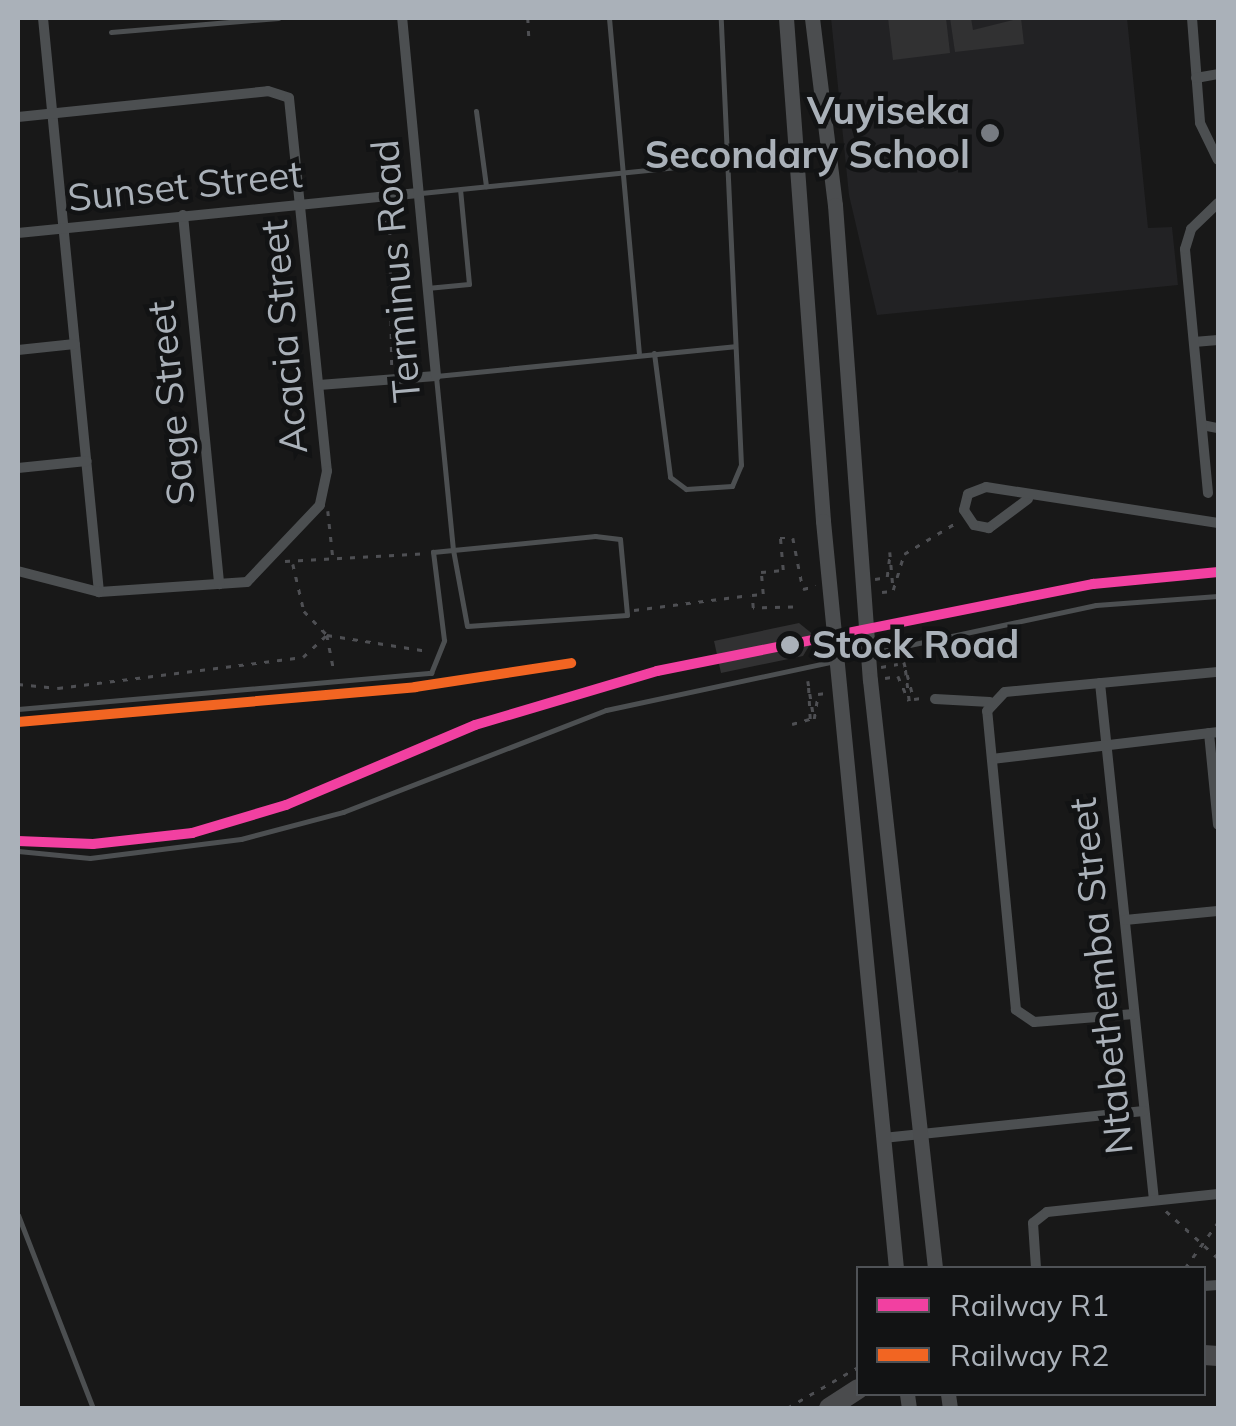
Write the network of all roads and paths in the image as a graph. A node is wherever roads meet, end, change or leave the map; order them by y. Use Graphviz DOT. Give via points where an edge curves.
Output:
graph roads {
  1 [pos="42,18"];
  2 [pos="278,18"];
  3 [pos="402,18"];
  4 [pos="528,18"];
  5 [pos="609,18"];
  6 [pos="721,18"];
  7 [pos="786,18"];
  8 [pos="812,18"];
  9 [pos="1192,18"];
  10 [pos="190,22"];
  11 [pos="111,32"];
  12 [pos="529,36"];
  13 [pos="1218,74"];
  14 [pos="1196,78"];
  15 [pos="476,111"];
  16 [pos="52,113"];
  17 [pos="18,117"];
  18 [pos="1218,160"];
  19 [pos="726,162"];
  20 [pos="622,172"];
  21 [pos="486,186"];
  22 [pos="460,189"];
  23 [pos="418,194"];
  24 [pos="378,197"];
  25 [pos="1218,203"];
  26 [pos="301,204"];
  27 [pos="183,215"];
  28 [pos="64,228"];
  29 [pos="18,233"];
  30 [pos="428,288"];
  31 [pos="1218,340"];
  32 [pos="1194,342"];
  33 [pos="75,344"];
  34 [pos="734,346"];
  35 [pos="18,350"];
  36 [pos="654,353"];
  37 [pos="639,354"];
  38 [pos="436,376"];
  39 [pos="392,379"];
  40 [pos="319,385"];
  41 [pos="1202,425"];
  42 [pos="1218,428"];
  43 [pos="87,461"];
  44 [pos="18,468"];
  45 [pos="326,490"];
  46 [pos="1208,493"];
  47 [pos="1028,499"];
  48 [pos="1218,522"];
  49 [pos="954,524"];
  50 [pos="454,550"];
  51 [pos="432,552"];
  52 [pos="334,560"];
  53 [pos="18,571"];
  54 [pos="219,584"];
  55 [pos="822,584"];
  56 [pos="868,585"];
  57 [pos="893,590"];
  58 [pos="98,592"];
  59 [pos="882,592"];
  60 [pos="752,595"];
  61 [pos="1218,596"];
  62 [pos="794,607"];
  63 [pos="638,610"];
  64 [pos="327,635"];
  65 [pos="441,659"];
  66 [pos="899,663"];
  67 [pos="890,665"];
  68 [pos="1218,672"];
  69 [pos="877,679"];
  70 [pos="337,683"];
  71 [pos="18,684"];
  72 [pos="1100,684"];
  73 [pos="838,688"];
  74 [pos="921,698"];
  75 [pos="935,699"];
  76 [pos="990,702"];
  77 [pos="18,709"];
  78 [pos="792,724"];
  79 [pos="1214,732"];
  80 [pos="1107,744"];
  81 [pos="992,758"];
  82 [pos="1218,823"];
  83 [pos="18,851"];
  84 [pos="1218,912"];
  85 [pos="1124,920"];
  86 [pos="1134,1014"];
  87 [pos="1144,1111"];
  88 [pos="922,1134"];
  89 [pos="883,1138"];
  90 [pos="1218,1194"];
  91 [pos="1160,1200"];
  92 [pos="18,1215"];
  93 [pos="1218,1222"];
  94 [pos="1202,1245"];
  95 [pos="1218,1258"];
  96 [pos="896,1266"];
  97 [pos="935,1266"];
  98 [pos="1036,1266"];
  99 [pos="1186,1266"];
  100 [pos="856,1370"];
  101 [pos="856,1390"];
  102 [pos="93,1408"];
  103 [pos="787,1408"];
  104 [pos="829,1408"];
  1 -- 16 [label="street"];
  2 -- 10 [label="lane"];
  3 -- 23 [label="street, Terminus Road"];
  4 -- 12 [label="path"];
  5 -- 20 [label="lane"];
  6 -- 19 [label="lane"];
  7 -- 73 [label="main road" via="823,521 836,595"];
  8 -- 56 [label="main road"];
  9 -- 14 [label="street"];
  10 -- 11 [label="lane"];
  13 -- 14 [label="street"];
  14 -- 18 [label="street" via="1200,123"];
  15 -- 21 [label="lane"];
  16 -- 17 [label="street, Acacia Street"];
  16 -- 26 [label="street, Acacia Street" via="279,92 292,109"];
  16 -- 28 [label="street"];
  19 -- 20 [label="lane"];
  19 -- 34 [label="lane"];
  20 -- 21 [label="lane"];
  20 -- 37 [label="lane"];
  21 -- 22 [label="lane"];
  22 -- 23 [label="lane"];
  22 -- 30 [label="lane" via="468,284"];
  23 -- 24 [label="street, Sunset Street"];
  23 -- 30 [label="street, Terminus Road"];
  24 -- 26 [label="street, Sunset Street"];
  24 -- 39 [label="path" via="390,230"];
  25 -- 32 [label="street" via="1186,240"];
  26 -- 27 [label="street, Sunset Street"];
  26 -- 40 [label="street, Acacia Street"];
  27 -- 28 [label="street, Sunset Street"];
  27 -- 54 [label="street, Sage Street"];
  28 -- 29 [label="street, Sunset Street"];
  28 -- 33 [label="street"];
  30 -- 38 [label="street, Terminus Road"];
  31 -- 32 [label="street"];
  32 -- 41 [label="street"];
  33 -- 35 [label="street"];
  33 -- 43 [label="street"];
  34 -- 36 [label="lane"];
  34 -- 36 [label="lane" via="741,471 726,488 686,490 670,477"];
  36 -- 37 [label="lane"];
  37 -- 38 [label="lane"];
  38 -- 39 [label="street"];
  38 -- 50 [label="lane, Terminus Road"];
  39 -- 40 [label="street"];
  40 -- 45 [label="street, Acacia Street"];
  41 -- 42 [label="street"];
  41 -- 46 [label="street"];
  43 -- 44 [label="street"];
  43 -- 58 [label="street"];
  45 -- 52 [label="path"];
  45 -- 54 [label="street, Acacia Street" via="265,571"];
  47 -- 47 [label="street" via="988,528 974,525 964,510 979,488"];
  47 -- 48 [label="street"];
  49 -- 57 [label="path" via="904,554"];
  50 -- 50 [label="lane" via="462,616 471,628 631,610 620,540"];
  50 -- 51 [label="lane"];
  51 -- 52 [label="path"];
  51 -- 65 [label="lane"];
  52 -- 64 [label="path" via="293,563 304,612"];
  53 -- 58 [label="street, Acacia Street"];
  54 -- 58 [label="street, Acacia Street"];
  55 -- 60 [label="path" via="803,589 792,538 780,538 783,570 762,572 763,594"];
  56 -- 57 [label="path" via="886,577 890,552"];
  56 -- 69 [label="main road"];
  57 -- 59 [label="path"];
  60 -- 62 [label="path" via="753,608"];
  60 -- 63 [label="path"];
  61 -- 83 [label="lane" via="1096,605 606,710 343,812 242,839 90,858"];
  64 -- 65 [label="path"];
  64 -- 70 [label="path"];
  64 -- 71 [label="path" via="303,657 58,688"];
  65 -- 70 [label="lane" via="431,673"];
  66 -- 67 [label="path"];
  66 -- 69 [label="path" via="909,701 898,676"];
  66 -- 74 [label="path" via="914,700"];
  68 -- 72 [label="street"];
  69 -- 88 [label="main road"];
  70 -- 77 [label="lane"];
  72 -- 76 [label="street" via="1005,692"];
  72 -- 80 [label="street, Ntabethemba Street"];
  73 -- 78 [label="path" via="818,694 814,719 808,681 810,719"];
  73 -- 89 [label="main road"];
  75 -- 76 [label="street"];
  76 -- 81 [label="street"];
  79 -- 80 [label="street"];
  79 -- 82 [label="street"];
  80 -- 81 [label="street"];
  80 -- 85 [label="street, Ntabethemba Street"];
  81 -- 86 [label="street" via="1016,1010 1034,1022"];
  84 -- 85 [label="street"];
  85 -- 86 [label="street, Ntabethemba Street"];
  86 -- 87 [label="street, Ntabethemba Street"];
  87 -- 88 [label="street"];
  87 -- 91 [label="street, Ntabethemba Street"];
  88 -- 89 [label="street"];
  88 -- 97 [label="main road"];
  89 -- 96 [label="main road"];
  90 -- 91 [label="street"];
  91 -- 94 [label="path" via="1167,1219"];
  91 -- 98 [label="street" via="1040,1214 1032,1228"];
  92 -- 102 [label="lane"];
  93 -- 94 [label="path"];
  94 -- 95 [label="path"];
  94 -- 99 [label="path"];
  100 -- 103 [label="path"];
  101 -- 104 [label="highway"];
}
